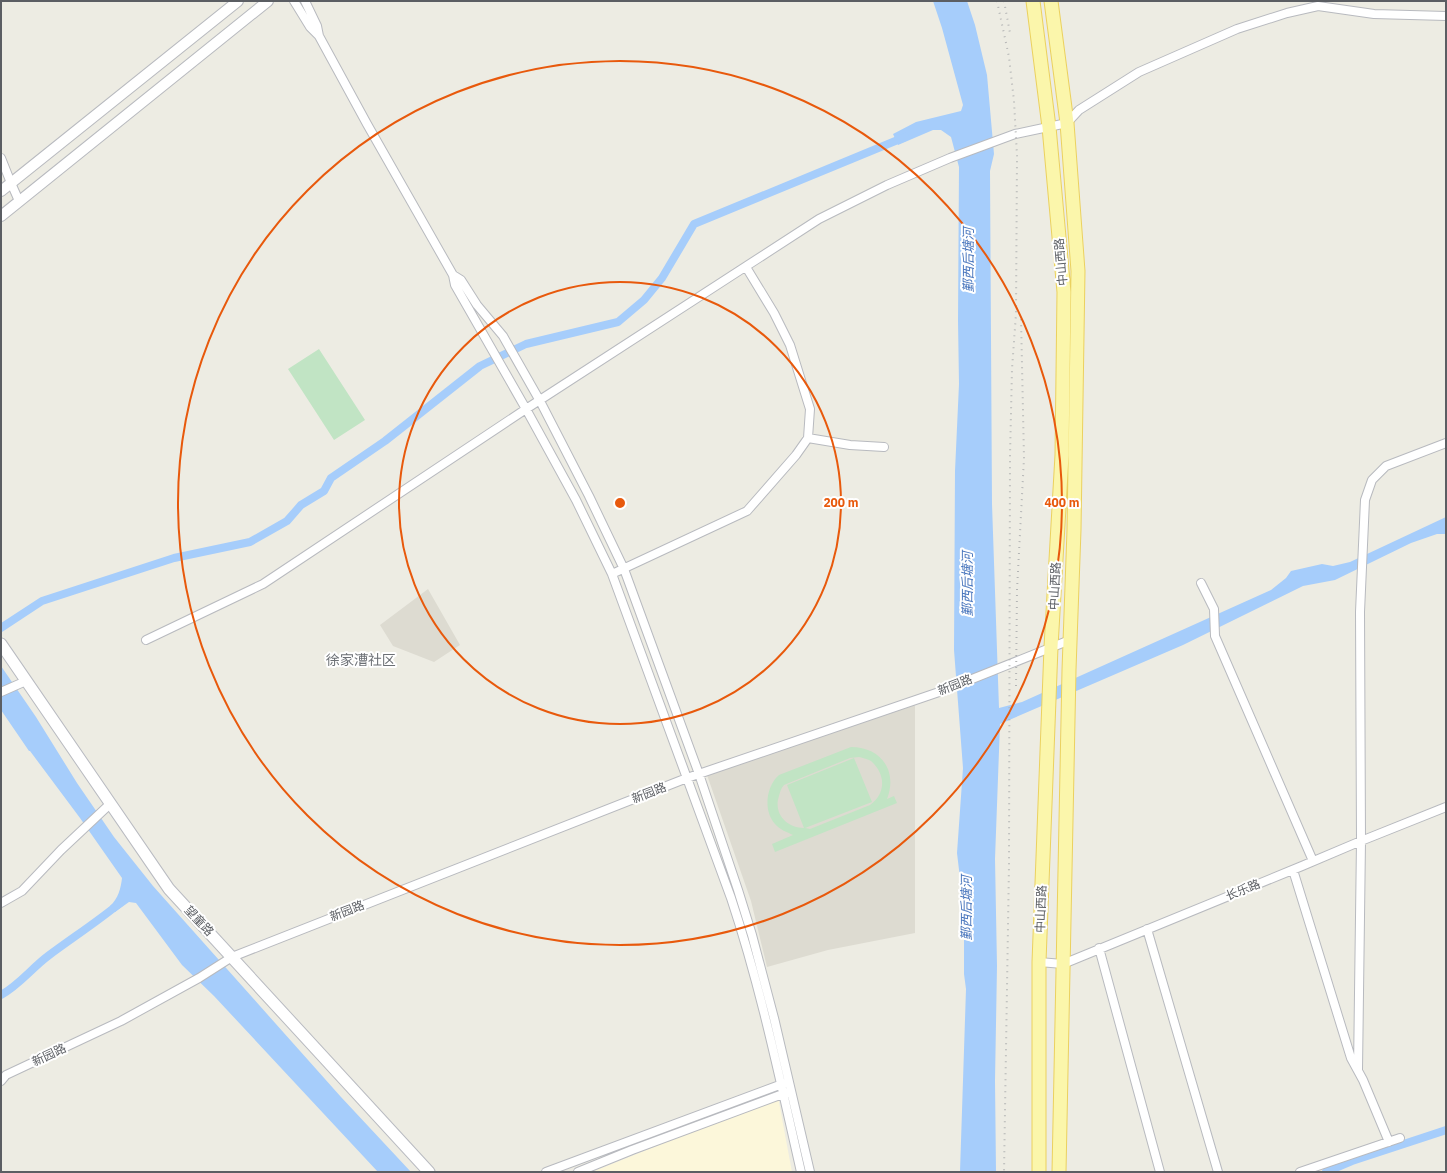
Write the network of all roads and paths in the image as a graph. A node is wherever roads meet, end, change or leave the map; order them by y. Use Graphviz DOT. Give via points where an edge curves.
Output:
graph roads {
  1 [pos="238,1"];
  2 [pos="268,1"];
  3 [pos="294,1"];
  4 [pos="306,1"];
  5 [pos="1033,1"];
  6 [pos="1051,1"];
  7 [pos="1446,16"];
  8 [pos="319,36"];
  9 [pos="1067,123"];
  10 [pos="1049,127"];
  11 [pos="1,158"];
  12 [pos="10,184"];
  13 [pos="1,191"];
  14 [pos="19,201"];
  15 [pos="1,216"];
  16 [pos="746,267"];
  17 [pos="452,275"];
  18 [pos="540,400"];
  19 [pos="526,409"];
  20 [pos="808,438"];
  21 [pos="1446,443"];
  22 [pos="884,447"];
  23 [pos="624,569"];
  24 [pos="612,574"];
  25 [pos="1201,582"];
  26 [pos="146,640"];
  27 [pos="1070,640"];
  28 [pos="2,645"];
  29 [pos="1051,648"];
  30 [pos="26,681"];
  31 [pos="1,692"];
  32 [pos="699,774"];
  33 [pos="687,778"];
  34 [pos="110,804"];
  35 [pos="1446,807"];
  36 [pos="1361,841"];
  37 [pos="1313,861"];
  38 [pos="1293,870"];
  39 [pos="1,903"];
  40 [pos="1147,929"];
  41 [pos="1099,948"];
  42 [pos="229,959"];
  43 [pos="1039,962"];
  44 [pos="1063,964"];
  45 [pos="1358,1070"];
  46 [pos="1,1080"];
  47 [pos="785,1083"];
  48 [pos="787,1093"];
  49 [pos="1400,1138"];
  50 [pos="1389,1142"];
  51 [pos="429,1172"];
  52 [pos="546,1172"];
  53 [pos="578,1172"];
  54 [pos="801,1172"];
  55 [pos="810,1172"];
  56 [pos="1039,1172"];
  57 [pos="1059,1172"];
  58 [pos="1160,1172"];
  59 [pos="1218,1172"];
  60 [pos="1300,1172"];
  1 -- 12 [label="street"];
  2 -- 14 [label="street"];
  3 -- 8 [label="street" via="310,27"];
  4 -- 8 [label="street"];
  5 -- 10 [label="main road, 中山西路"];
  6 -- 9 [label="main road, 中山西路"];
  7 -- 9 [label="street" via="1374,14 1318,6 1287,13 1237,29 1139,72 1079,110"];
  8 -- 17 [label="street"];
  9 -- 10 [label="street"];
  9 -- 27 [label="main road, 中山西路" via="1078,271"];
  10 -- 16 [label="street" via="994,141 887,185 819,219"];
  10 -- 29 [label="main road, 中山西路" via="1064,292 1062,455"];
  11 -- 12 [label="street"];
  12 -- 13 [label="street"];
  12 -- 14 [label="street"];
  14 -- 15 [label="street"];
  16 -- 18 [label="street"];
  16 -- 20 [label="street" via="790,345 810,409"];
  17 -- 18 [label="street" via="461,280 477,305 503,336"];
  17 -- 19 [label="street" via="455,285"];
  18 -- 19 [label="street"];
  18 -- 23 [label="street"];
  19 -- 24 [label="street" via="576,500"];
  19 -- 26 [label="street" via="263,584"];
  20 -- 22 [label="street" via="850,445"];
  20 -- 23 [label="street" via="747,510"];
  21 -- 36 [label="street" via="1386,466 1372,480 1365,500 1360,612"];
  23 -- 24 [label="street"];
  23 -- 32 [label="street"];
  24 -- 33 [label="street"];
  25 -- 37 [label="street" via="1214,609 1215,636"];
  27 -- 29 [label="street, 新园路"];
  27 -- 44 [label="main road, 中山西路"];
  28 -- 30 [label="main road, 望童路"];
  29 -- 32 [label="street, 新园路" via="942,691"];
  29 -- 43 [label="main road, 中山西路"];
  30 -- 31 [label="street"];
  30 -- 34 [label="main road, 望童路"];
  32 -- 33 [label="street, 新园路"];
  32 -- 47 [label="street" via="752,935 774,1018"];
  33 -- 42 [label="street, 新园路"];
  33 -- 47 [label="street" via="744,938"];
  34 -- 39 [label="street" via="22,891"];
  34 -- 42 [label="main road, 望童路" via="169,889"];
  35 -- 36 [label="street, 长乐路"];
  36 -- 37 [label="street, 长乐路"];
  36 -- 45 [label="street"];
  37 -- 38 [label="street, 长乐路"];
  38 -- 40 [label="street, 长乐路"];
  38 -- 45 [label="street" via="1351,1058"];
  40 -- 41 [label="street, 长乐路"];
  40 -- 59 [label="street"];
  41 -- 44 [label="street, 长乐路"];
  41 -- 58 [label="street"];
  42 -- 46 [label="street, 新园路" via="121,1021 6,1075"];
  42 -- 51 [label="main road, 望童路"];
  43 -- 44 [label="street, 长乐路"];
  43 -- 56 [label="main road, 中山西路"];
  44 -- 57 [label="main road, 中山西路"];
  45 -- 50 [label="street"];
  47 -- 48 [label="street"];
  47 -- 52 [label="street"];
  48 -- 53 [label="street"];
  48 -- 54 [label="street"];
  48 -- 55 [label="street"];
  49 -- 50 [label="street"];
  50 -- 60 [label="street"];
}
